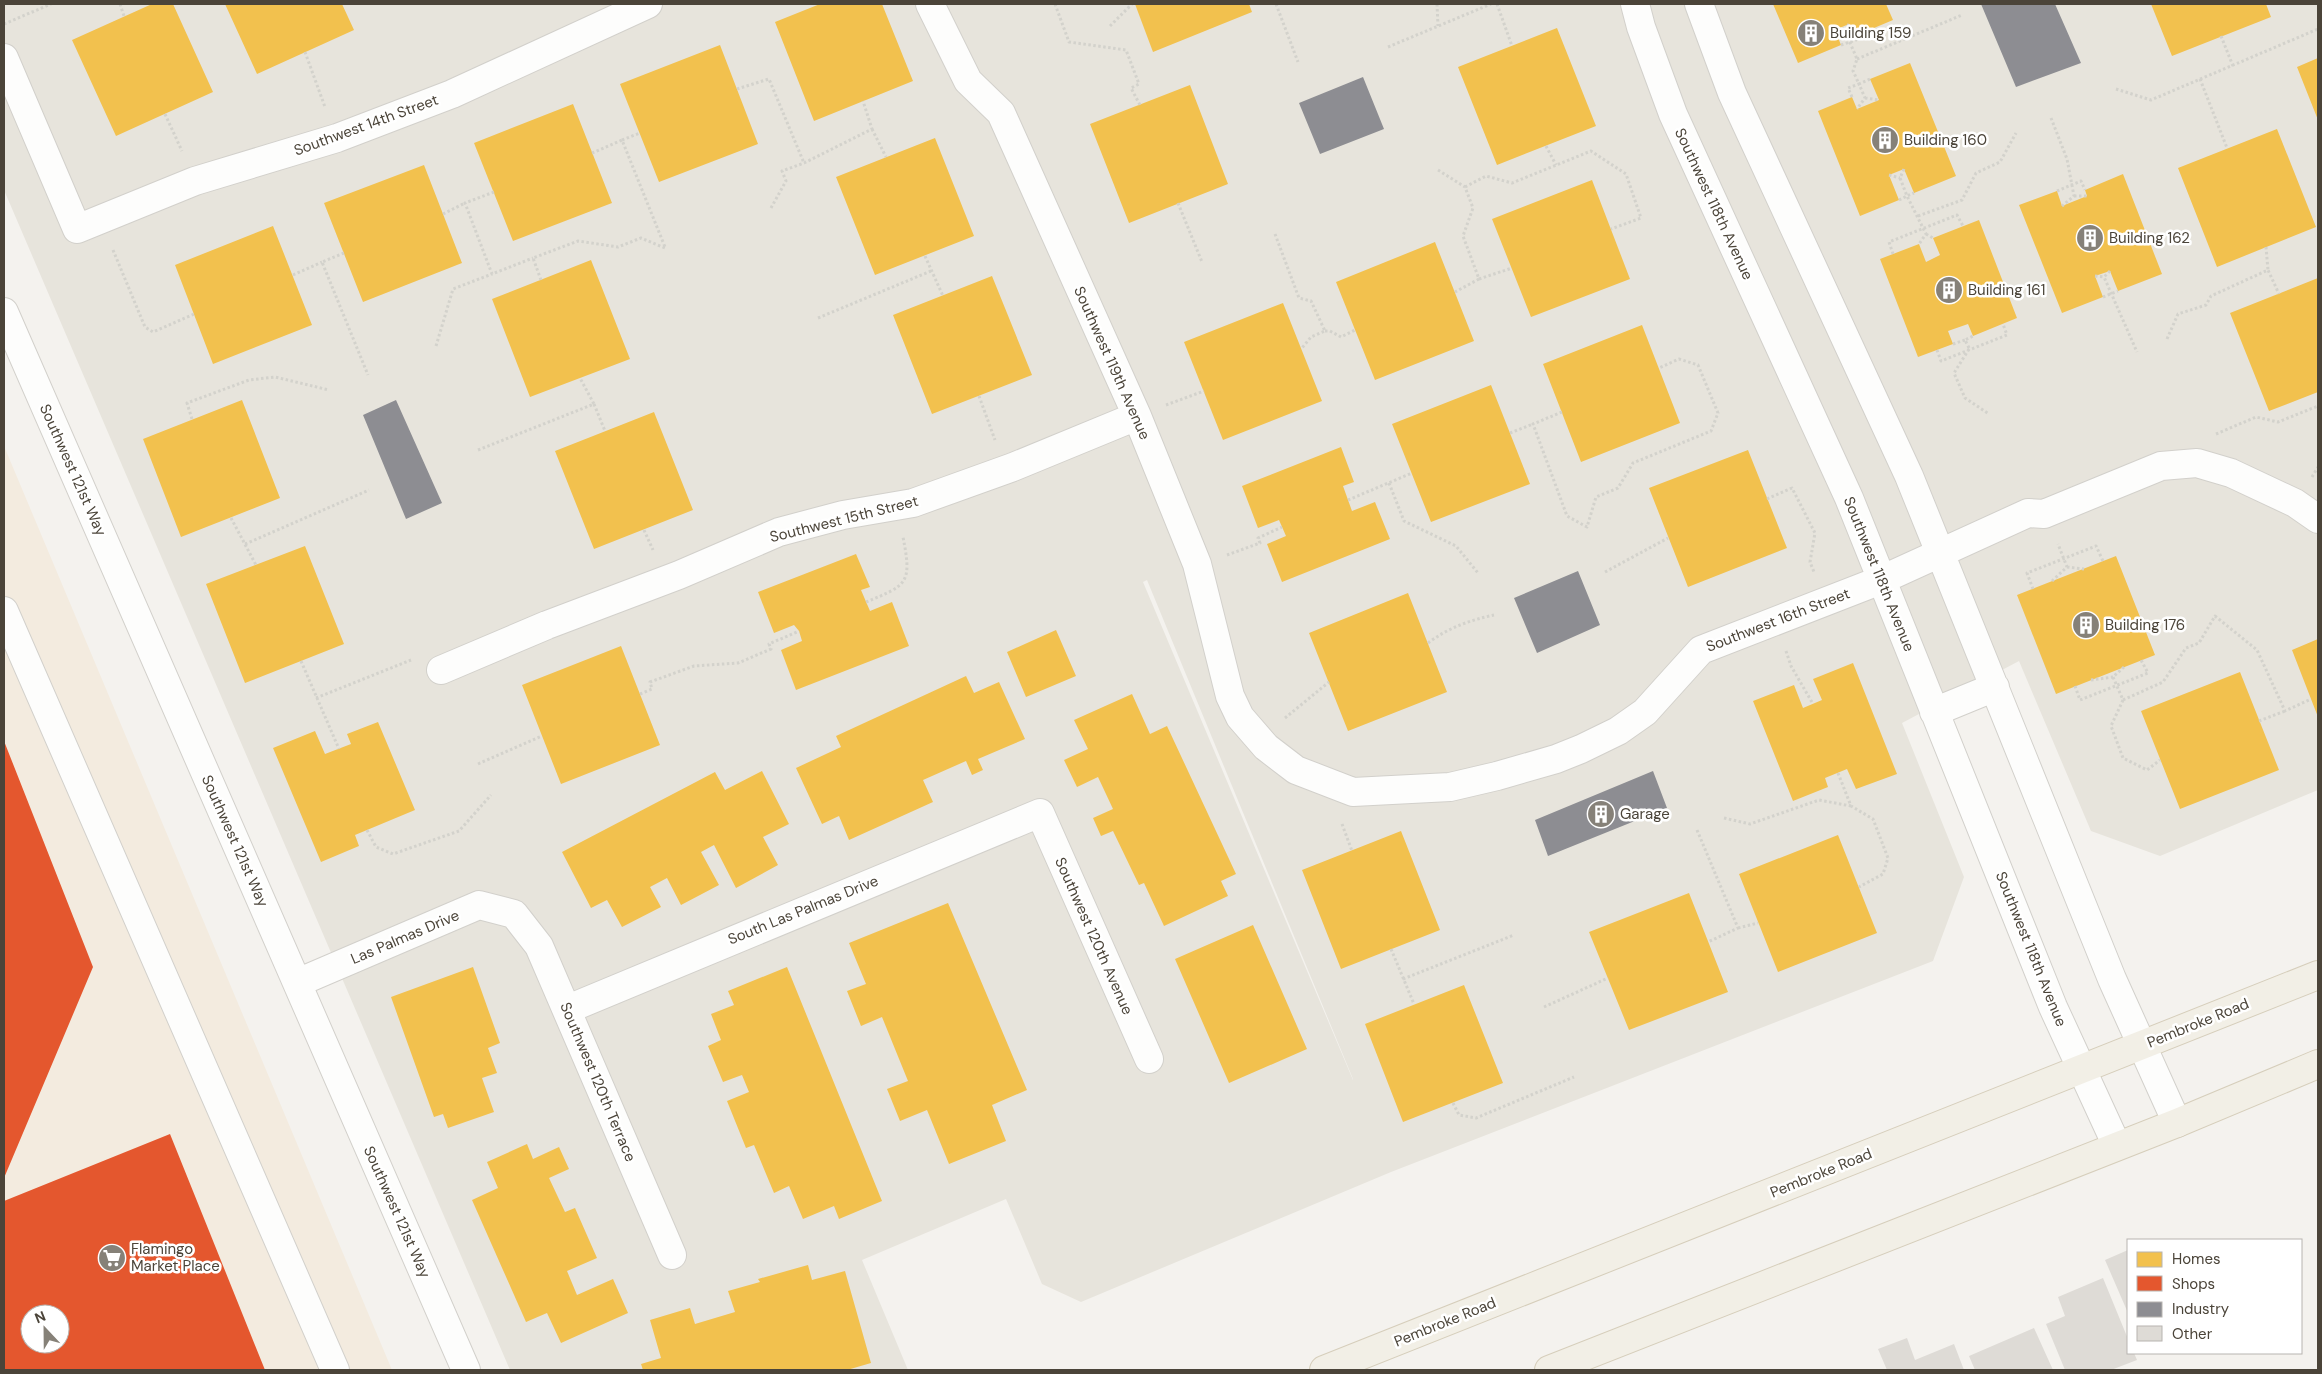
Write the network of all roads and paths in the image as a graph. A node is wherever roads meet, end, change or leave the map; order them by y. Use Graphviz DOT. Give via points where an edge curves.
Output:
graph roads {
  1 [pos="51,4"];
  2 [pos="120,4"];
  3 [pos="648,4"];
  4 [pos="930,4"];
  5 [pos="1055,4"];
  6 [pos="1132,4"];
  7 [pos="1276,4"];
  8 [pos="1437,4"];
  9 [pos="1491,4"];
  10 [pos="1497,4"];
  11 [pos="1636,4"];
  12 [pos="1699,4"];
  13 [pos="1962,15"];
  14 [pos="124,16"];
  15 [pos="4,24"];
  16 [pos="1849,24"];
  17 [pos="1110,26"];
  18 [pos="1438,26"];
  19 [pos="2318,29"];
  20 [pos="1835,30"];
  21 [pos="1845,31"];
  22 [pos="1855,36"];
  23 [pos="2221,36"];
  24 [pos="1850,42"];
  25 [pos="1841,45"];
  26 [pos="1388,46"];
  27 [pos="1512,46"];
  28 [pos="305,52"];
  29 [pos="4,58"];
  30 [pos="1857,59"];
  31 [pos="1298,62"];
  32 [pos="2233,66"];
  33 [pos="1870,79"];
  34 [pos="2200,79"];
  35 [pos="1858,84"];
  36 [pos="736,88"];
  37 [pos="2116,89"];
  38 [pos="1852,97"];
  39 [pos="1865,98"];
  40 [pos="1879,100"];
  41 [pos="863,101"];
  42 [pos="1140,105"];
  43 [pos="1857,109"];
  44 [pos="165,114"];
  45 [pos="2050,118"];
  46 [pos="872,128"];
  47 [pos="640,133"];
  48 [pos="2016,133"];
  49 [pos="337,138"];
  50 [pos="622,140"];
  51 [pos="1546,146"];
  52 [pos="2227,148"];
  53 [pos="592,153"];
  54 [pos="886,157"];
  55 [pos="804,163"];
  56 [pos="1556,165"];
  57 [pos="1904,169"];
  58 [pos="1438,170"];
  59 [pos="1889,175"];
  60 [pos="1900,178"];
  61 [pos="195,181"];
  62 [pos="2071,184"];
  63 [pos="1465,187"];
  64 [pos="2085,190"];
  65 [pos="2057,191"];
  66 [pos="494,192"];
  67 [pos="1914,193"];
  68 [pos="1908,196"];
  69 [pos="2074,196"];
  70 [pos="2087,196"];
  71 [pos="1900,200"];
  72 [pos="1178,203"];
  73 [pos="465,204"];
  74 [pos="2062,206"];
  75 [pos="771,208"];
  76 [pos="443,214"];
  77 [pos="1918,216"];
  78 [pos="89,224"];
  79 [pos="1963,226"];
  80 [pos="1924,228"];
  81 [pos="1611,229"];
  82 [pos="1275,234"];
  83 [pos="1926,234"];
  84 [pos="1933,238"];
  85 [pos="1919,244"];
  86 [pos="2266,247"];
  87 [pos="344,253"];
  88 [pos="1893,254"];
  89 [pos="925,256"];
  90 [pos="533,258"];
  91 [pos="322,262"];
  92 [pos="1202,262"];
  93 [pos="1512,268"];
  94 [pos="2110,270"];
  95 [pos="2268,270"];
  96 [pos="931,271"];
  97 [pos="492,274"];
  98 [pos="293,276"];
  99 [pos="2095,276"];
  100 [pos="2104,277"];
  101 [pos="1479,279"];
  102 [pos="541,280"];
  103 [pos="2118,291"];
  104 [pos="1455,292"];
  105 [pos="2112,294"];
  106 [pos="2279,294"];
  107 [pos="943,296"];
  108 [pos="2103,297"];
  109 [pos="4,312"];
  110 [pos="194,314"];
  111 [pos="818,318"];
  112 [pos="2003,324"];
  113 [pos="1355,330"];
  114 [pos="1325,331"];
  115 [pos="1973,336"];
  116 [pos="2167,339"];
  117 [pos="1966,340"];
  118 [pos="1953,344"];
  119 [pos="436,346"];
  120 [pos="1302,348"];
  121 [pos="1969,348"];
  122 [pos="1937,350"];
  123 [pos="2137,352"];
  124 [pos="1659,368"];
  125 [pos="368,375"];
  126 [pos="580,378"];
  127 [pos="329,390"];
  128 [pos="1204,391"];
  129 [pos="978,396"];
  130 [pos="594,404"];
  131 [pos="2318,406"];
  132 [pos="1562,412"];
  133 [pos="1989,414"];
  134 [pos="1137,416"];
  135 [pos="192,419"];
  136 [pos="1533,424"];
  137 [pos="605,431"];
  138 [pos="1510,434"];
  139 [pos="2212,435"];
  140 [pos="478,450"];
  141 [pos="1013,467"];
  142 [pos="1412,473"];
  143 [pos="1389,483"];
  144 [pos="369,490"];
  145 [pos="1767,498"];
  146 [pos="1348,500"];
  147 [pos="894,507"];
  148 [pos="231,518"];
  149 [pos="2318,519"];
  150 [pos="1282,527"];
  151 [pos="1668,538"];
  152 [pos="245,544"];
  153 [pos="1940,554"];
  154 [pos="2063,557"];
  155 [pos="2103,561"];
  156 [pos="1197,564"];
  157 [pos="256,565"];
  158 [pos="2067,567"];
  159 [pos="2084,569"];
  160 [pos="1606,572"];
  161 [pos="1478,573"];
  162 [pos="1881,580"];
  163 [pos="2052,581"];
  164 [pos="2034,589"];
  165 [pos="1829,601"];
  166 [pos="866,602"];
  167 [pos="4,611"];
  168 [pos="1494,615"];
  169 [pos="1774,620"];
  170 [pos="799,631"];
  171 [pos="1428,643"];
  172 [pos="418,656"];
  173 [pos="2142,660"];
  174 [pos="301,661"];
  175 [pos="2124,667"];
  176 [pos="441,670"];
  177 [pos="2113,677"];
  178 [pos="2091,680"];
  179 [pos="1329,682"];
  180 [pos="2117,685"];
  181 [pos="2075,686"];
  182 [pos="1994,687"];
  183 [pos="640,694"];
  184 [pos="316,698"];
  185 [pos="2311,699"];
  186 [pos="2123,700"];
  187 [pos="1812,704"];
  188 [pos="2286,711"];
  189 [pos="1934,712"];
  190 [pos="2259,721"];
  191 [pos="542,736"];
  192 [pos="1262,743"];
  193 [pos="338,749"];
  194 [pos="2160,760"];
  195 [pos="478,764"];
  196 [pos="1838,773"];
  197 [pos="491,795"];
  198 [pos="1852,806"];
  199 [pos="1040,813"];
  200 [pos="1724,818"];
  201 [pos="367,830"];
  202 [pos="1697,830"];
  203 [pos="1859,887"];
  204 [pos="514,914"];
  205 [pos="1758,923"];
  206 [pos="1738,928"];
  207 [pos="1514,935"];
  208 [pos="1708,942"];
  209 [pos="1391,949"];
  210 [pos="2318,975"];
  211 [pos="1608,978"];
  212 [pos="1403,979"];
  213 [pos="297,983"];
  214 [pos="1414,1004"];
  215 [pos="1544,1007"];
  216 [pos="568,1009"];
  217 [pos="2143,1045"];
  218 [pos="1148,1059"];
  219 [pos="2318,1064"];
  220 [pos="2083,1069"];
  221 [pos="1574,1077"];
  222 [pos="1453,1102"];
  223 [pos="2177,1123"];
  224 [pos="2117,1146"];
  225 [pos="672,1255"];
  226 [pos="335,1370"];
  227 [pos="464,1370"];
  228 [pos="1324,1370"];
  229 [pos="1549,1370"];
  1 -- 15 [label="path"];
  2 -- 14 [label="path"];
  3 -- 49 [label="street, Southwest 14th Street" via="452,94"];
  4 -- 134 [label="street, Southwest 119th Avenue" via="968,82 1001,113"];
  5 -- 42 [label="path" via="1069,42 1126,50 1139,84 1131,88"];
  6 -- 17 [label="path"];
  7 -- 31 [label="path"];
  8 -- 18 [label="path"];
  9 -- 18 [label="path"];
  10 -- 27 [label="path"];
  11 -- 162 [label="street, Southwest 118th Avenue" via="1641,27 1673,114 1849,498"];
  12 -- 153 [label="street" via="1732,93 1909,476"];
  13 -- 30 [label="path"];
  16 -- 21 [label="path"];
  18 -- 26 [label="path"];
  19 -- 32 [label="path"];
  20 -- 21 [label="path"];
  21 -- 24 [label="path"];
  22 -- 24 [label="path" via="1856,40"];
  23 -- 32 [label="path"];
  24 -- 25 [label="path"];
  24 -- 30 [label="path"];
  28 -- 49 [label="path"];
  29 -- 78 [label="street"];
  30 -- 35 [label="path" via="1853,71"];
  32 -- 34 [label="path"];
  33 -- 35 [label="path"];
  34 -- 37 [label="path" via="2150,100"];
  34 -- 52 [label="path"];
  35 -- 38 [label="path" via="1848,88"];
  35 -- 39 [label="path"];
  36 -- 55 [label="path" via="769,79"];
  39 -- 40 [label="path"];
  39 -- 43 [label="path"];
  41 -- 46 [label="path"];
  44 -- 61 [label="path"];
  45 -- 62 [label="path" via="2067,159"];
  46 -- 54 [label="path"];
  46 -- 55 [label="path"];
  47 -- 50 [label="path"];
  48 -- 77 [label="path" via="2000,162 1976,173 1962,200"];
  49 -- 61 [label="street, Southwest 14th Street"];
  50 -- 53 [label="path"];
  50 -- 90 [label="path" via="665,248 641,238 618,247 578,241"];
  51 -- 56 [label="path"];
  55 -- 75 [label="path" via="782,171 786,180"];
  56 -- 63 [label="path" via="1512,183 1486,176"];
  56 -- 81 [label="path" via="1591,151 1626,174 1641,218"];
  57 -- 60 [label="path"];
  58 -- 63 [label="path"];
  59 -- 60 [label="path"];
  60 -- 68 [label="path"];
  61 -- 78 [label="street, Southwest 14th Street"];
  62 -- 64 [label="path" via="2081,181"];
  62 -- 65 [label="path"];
  62 -- 69 [label="path"];
  63 -- 101 [label="path" via="1473,208 1463,236"];
  66 -- 73 [label="path"];
  67 -- 68 [label="path"];
  68 -- 71 [label="path"];
  68 -- 77 [label="path"];
  69 -- 70 [label="path"];
  69 -- 74 [label="path"];
  72 -- 92 [label="path"];
  73 -- 76 [label="path"];
  73 -- 97 [label="path"];
  77 -- 80 [label="path"];
  78 -- 110 [label="path" via="145,327 153,332"];
  79 -- 80 [label="path" via="1958,215"];
  80 -- 83 [label="path"];
  80 -- 88 [label="path" via="1889,242"];
  82 -- 114 [label="path" via="1299,298 1311,301"];
  83 -- 84 [label="path"];
  83 -- 85 [label="path"];
  86 -- 95 [label="path"];
  87 -- 91 [label="path"];
  89 -- 96 [label="path"];
  90 -- 97 [label="path"];
  90 -- 102 [label="path"];
  91 -- 98 [label="path"];
  91 -- 125 [label="path"];
  93 -- 101 [label="path"];
  94 -- 100 [label="path"];
  95 -- 106 [label="path"];
  95 -- 116 [label="path" via="2211,296 2206,305 2178,314"];
  96 -- 107 [label="path"];
  96 -- 111 [label="path"];
  97 -- 119 [label="path" via="453,289"];
  99 -- 100 [label="path"];
  100 -- 105 [label="path"];
  101 -- 104 [label="path"];
  103 -- 105 [label="path"];
  105 -- 108 [label="path"];
  105 -- 123 [label="path"];
  109 -- 213 [label="street, Southwest 121st Way"];
  112 -- 121 [label="path" via="2007,335"];
  113 -- 114 [label="path" via="1341,337 1330,330"];
  114 -- 120 [label="path" via="1311,338"];
  115 -- 117 [label="path"];
  117 -- 118 [label="path"];
  117 -- 121 [label="path"];
  121 -- 122 [label="path" via="1941,361"];
  121 -- 133 [label="path" via="1954,373 1965,398"];
  124 -- 136 [label="path" via="1679,359 1698,366 1718,413 1711,431 1633,463 1618,488 1596,497 1587,527 1567,516"];
  126 -- 130 [label="path"];
  127 -- 135 [label="path" via="275,377 249,380 187,403"];
  128 -- 134 [label="path"];
  129 -- 141 [label="path" via="999,450"];
  130 -- 137 [label="path"];
  130 -- 140 [label="path"];
  131 -- 139 [label="path" via="2278,422 2256,417"];
  132 -- 136 [label="path"];
  134 -- 141 [label="street, Southwest 15th Street"];
  134 -- 156 [label="street, Southwest 119th Avenue"];
  136 -- 138 [label="path"];
  141 -- 147 [label="street, Southwest 15th Street"];
  142 -- 143 [label="path"];
  143 -- 146 [label="path"];
  143 -- 161 [label="path" via="1404,522 1456,546"];
  144 -- 152 [label="path"];
  145 -- 165 [label="path" via="1792,488 1815,533 1810,562"];
  147 -- 166 [label="path" via="909,565 905,582"];
  147 -- 176 [label="street, Southwest 15th Street" via="843,515 779,532"];
  148 -- 152 [label="path"];
  149 -- 153 [label="street, Southwest 16th Street" via="2295,503 2231,473 2197,464 2178,464 2161,466 2044,514 2028,513"];
  150 -- 156 [label="path" via="1258,538 1260,543"];
  151 -- 160 [label="path"];
  152 -- 157 [label="path"];
  153 -- 162 [label="street, Southwest 16th Street"];
  153 -- 182 [label="street"];
  154 -- 155 [label="path" via="2096,546"];
  154 -- 158 [label="path"];
  154 -- 164 [label="path" via="2027,573"];
  156 -- 192 [label="street, Southwest 119th Avenue" via="1230,696 1240,717"];
  158 -- 159 [label="path"];
  158 -- 163 [label="path"];
  162 -- 165 [label="street, Southwest 16th Street"];
  162 -- 189 [label="street, Southwest 118th Avenue"];
  165 -- 169 [label="street, Southwest 16th Street"];
  167 -- 226 [label="street"];
  168 -- 171 [label="path" via="1441,633"];
  169 -- 187 [label="path" via="1791,666"];
  169 -- 192 [label="street, Southwest 16th Street" via="1701,650 1646,712 1618,731 1556,759 1497,776 1450,787 1353,792 1296,770"];
  170 -- 183 [label="path" via="769,644 772,650 738,663 694,666 650,682 652,689"];
  172 -- 184 [label="path"];
  173 -- 180 [label="path" via="2148,673"];
  174 -- 184 [label="path"];
  175 -- 177 [label="path"];
  177 -- 178 [label="path"];
  177 -- 180 [label="path"];
  179 -- 192 [label="path" via="1274,728"];
  180 -- 181 [label="path" via="2080,700"];
  180 -- 186 [label="path"];
  182 -- 189 [label="street"];
  182 -- 217 [label="street" via="2112,979"];
  184 -- 193 [label="path"];
  185 -- 188 [label="path"];
  186 -- 188 [label="path" via="2163,682 2186,648 2198,643 2215,616 2257,650"];
  186 -- 194 [label="path" via="2112,726 2123,758 2147,770"];
  188 -- 190 [label="path"];
  189 -- 220 [label="street, Southwest 118th Avenue" via="2053,1007"];
  191 -- 195 [label="path"];
  196 -- 198 [label="path"];
  197 -- 201 [label="path" via="459,830 393,854 376,847"];
  198 -- 200 [label="path" via="1819,800 1750,824"];
  198 -- 203 [label="path" via="1873,819 1888,858 1884,874"];
  199 -- 216 [label="street, South Las Palmas Drive"];
  199 -- 218 [label="street, Southwest 120th Avenue"];
  202 -- 206 [label="path"];
  204 -- 213 [label="street, Las Palmas Drive" via="479,905"];
  204 -- 216 [label="street, Southwest 120th Terrace" via="539,946"];
  205 -- 206 [label="path"];
  206 -- 208 [label="path"];
  207 -- 212 [label="path"];
  209 -- 212 [label="path"];
  210 -- 217 [label="main road, Pembroke Road"];
  211 -- 215 [label="path"];
  212 -- 214 [label="path"];
  213 -- 227 [label="street, Southwest 121st Way"];
  216 -- 225 [label="street, Southwest 120th Terrace"];
  217 -- 220 [label="main road, Pembroke Road"];
  217 -- 223 [label="street"];
  219 -- 223 [label="main road"];
  220 -- 224 [label="street, Southwest 118th Avenue"];
  220 -- 228 [label="main road, Pembroke Road"];
  221 -- 222 [label="path" via="1476,1118 1459,1114"];
  223 -- 224 [label="main road"];
  224 -- 229 [label="main road"];
}
